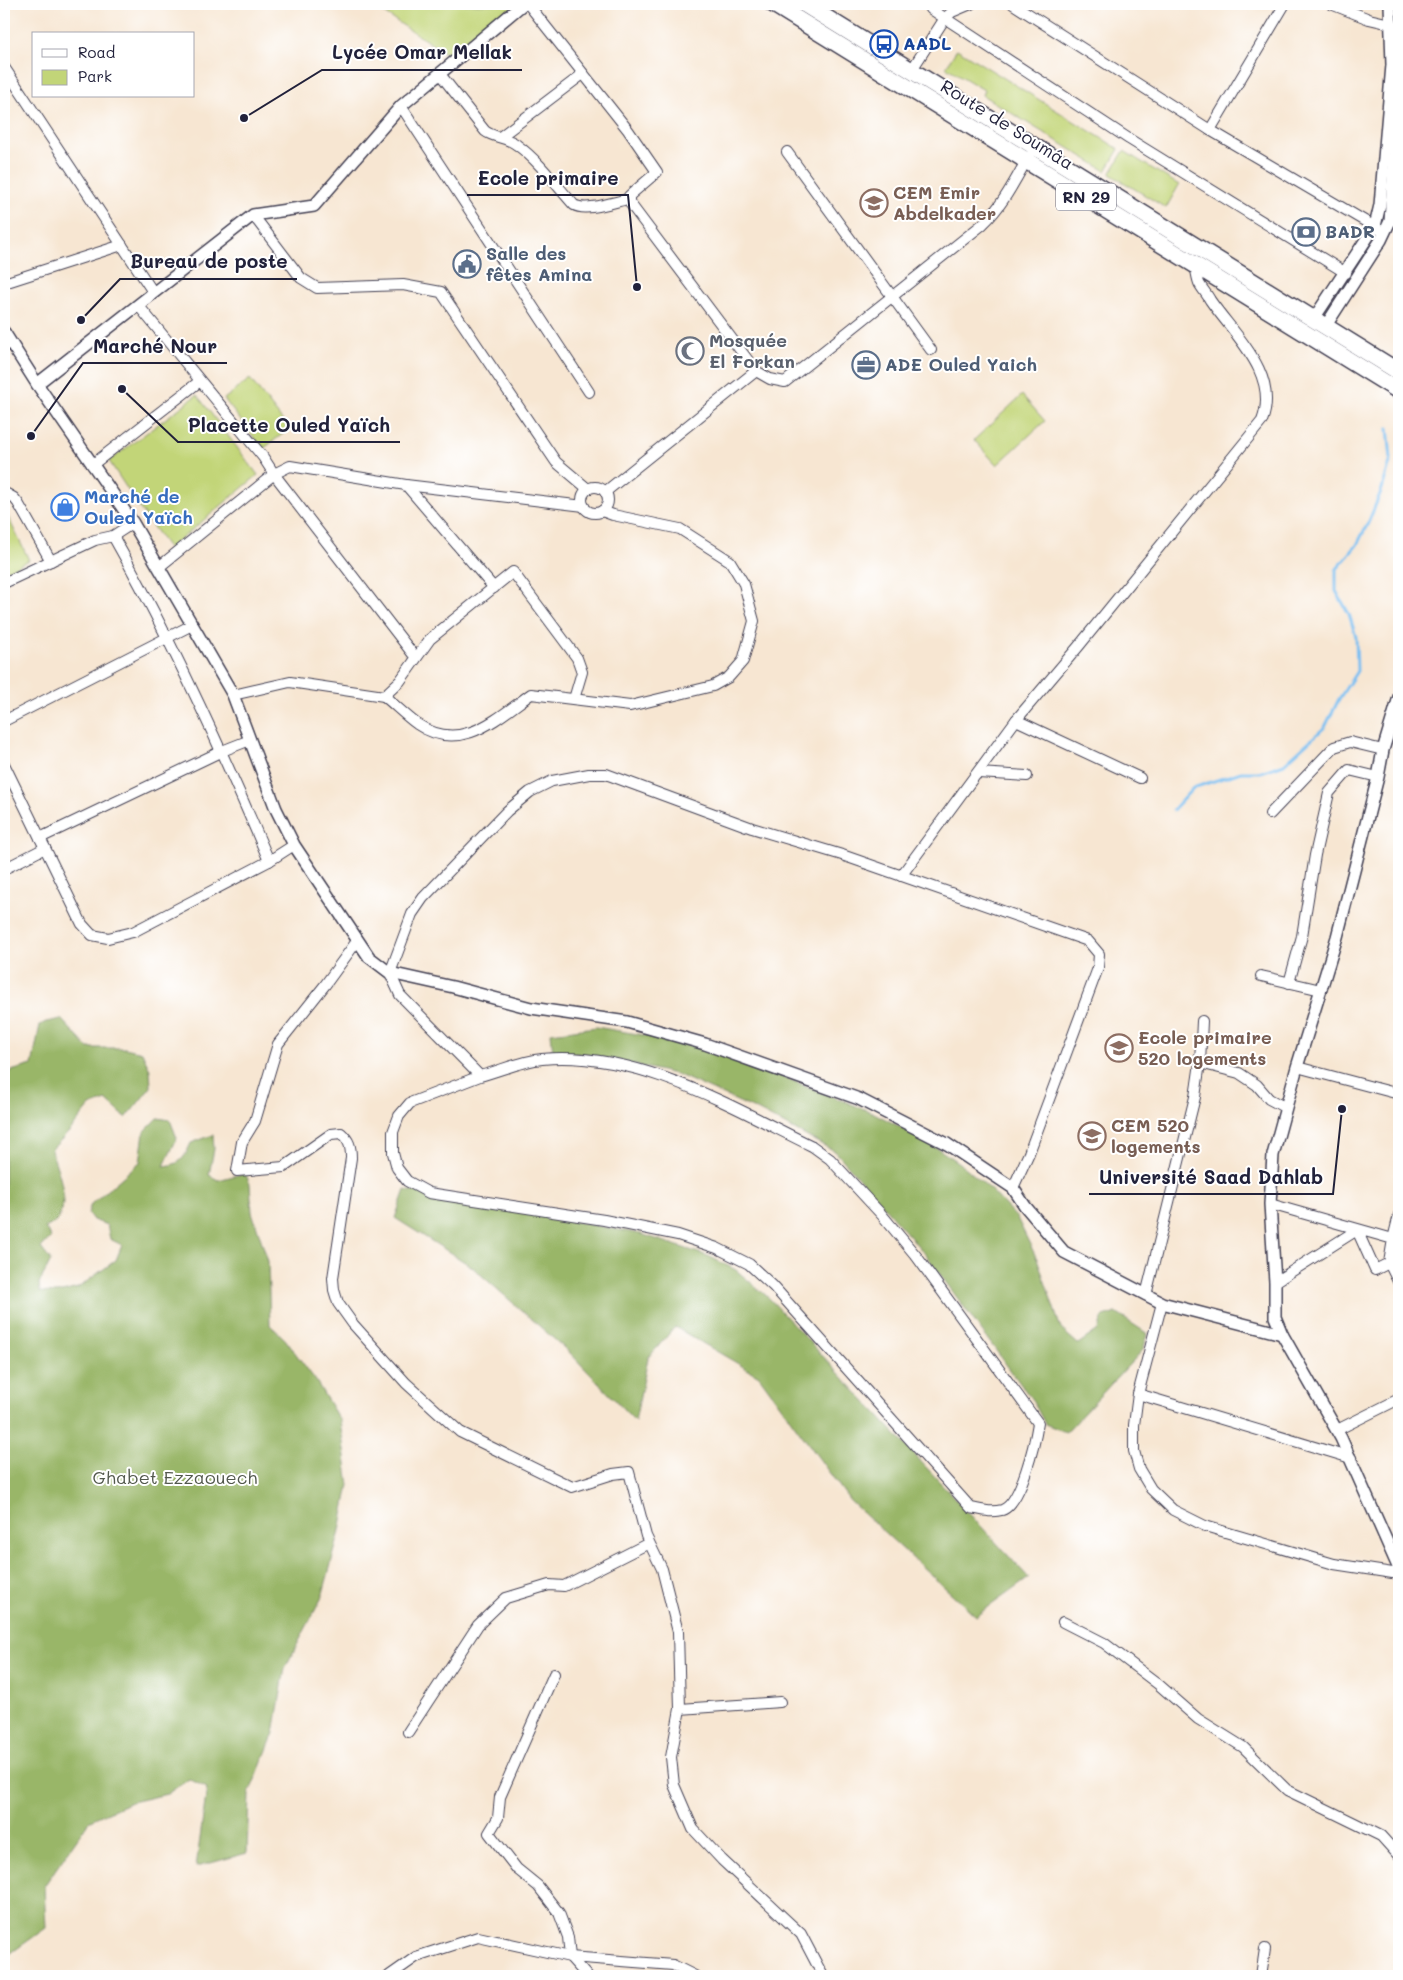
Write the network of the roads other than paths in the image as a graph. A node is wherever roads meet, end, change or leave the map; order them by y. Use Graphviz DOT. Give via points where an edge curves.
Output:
graph roads {
  1 [pos="523,4"];
  2 [pos="528,4"];
  3 [pos="773,4"];
  4 [pos="804,4"];
  5 [pos="928,4"];
  6 [pos="971,4"];
  7 [pos="1013,4"];
  8 [pos="1285,4"];
  9 [pos="1331,4"];
  10 [pos="1390,4"];
  11 [pos="945,18"];
  12 [pos="1396,25"];
  13 [pos="4,67"];
  14 [pos="911,71"];
  15 [pos="440,74"];
  16 [pos="583,74"];
  17 [pos="1399,89"];
  18 [pos="1399,98"];
  19 [pos="401,106"];
  20 [pos="1210,130"];
  21 [pos="500,137"];
  22 [pos="787,152"];
  23 [pos="1031,154"];
  24 [pos="628,199"];
  25 [pos="253,215"];
  26 [pos="1380,230"];
  27 [pos="122,245"];
  28 [pos="1197,256"];
  29 [pos="1346,273"];
  30 [pos="4,283"];
  31 [pos="153,292"];
  32 [pos="892,298"];
  33 [pos="138,305"];
  34 [pos="1319,324"];
  35 [pos="4,332"];
  36 [pos="931,350"];
  37 [pos="756,371"];
  38 [pos="1399,372"];
  39 [pos="200,381"];
  40 [pos="36,384"];
  41 [pos="1399,391"];
  42 [pos="589,392"];
  43 [pos="92,465"];
  44 [pos="274,474"];
  45 [pos="406,484"];
  46 [pos="588,489"];
  47 [pos="606,492"];
  48 [pos="4,495"];
  49 [pos="584,506"];
  50 [pos="602,511"];
  51 [pos="134,523"];
  52 [pos="113,536"];
  53 [pos="51,561"];
  54 [pos="159,567"];
  55 [pos="4,583"];
  56 [pos="494,588"];
  57 [pos="192,625"];
  58 [pos="166,638"];
  59 [pos="416,658"];
  60 [pos="233,695"];
  61 [pos="384,696"];
  62 [pos="1399,697"];
  63 [pos="574,699"];
  64 [pos="1016,720"];
  65 [pos="4,721"];
  66 [pos="250,740"];
  67 [pos="1383,750"];
  68 [pos="222,751"];
  69 [pos="4,764"];
  70 [pos="978,774"];
  71 [pos="1027,776"];
  72 [pos="1378,777"];
  73 [pos="1140,778"];
  74 [pos="1270,814"];
  75 [pos="40,838"];
  76 [pos="294,845"];
  77 [pos="45,848"];
  78 [pos="269,860"];
  79 [pos="4,869"];
  80 [pos="901,876"];
  81 [pos="357,941"];
  82 [pos="390,973"];
  83 [pos="1261,976"];
  84 [pos="1289,982"];
  85 [pos="1321,990"];
  86 [pos="1202,1021"];
  87 [pos="1200,1063"];
  88 [pos="1297,1067"];
  89 [pos="480,1076"];
  90 [pos="1399,1094"];
  91 [pos="1286,1108"];
  92 [pos="1013,1188"];
  93 [pos="1270,1204"];
  94 [pos="1399,1215"];
  95 [pos="1357,1230"];
  96 [pos="1393,1239"];
  97 [pos="1389,1263"];
  98 [pos="1275,1282"];
  99 [pos="1399,1283"];
  100 [pos="1146,1295"];
  101 [pos="1162,1303"];
  102 [pos="1282,1334"];
  103 [pos="1138,1394"];
  104 [pos="1399,1399"];
  105 [pos="1337,1430"];
  106 [pos="1351,1458"];
  107 [pos="649,1543"];
  108 [pos="1399,1569"];
  109 [pos="1399,1574"];
  110 [pos="1062,1622"];
  111 [pos="554,1674"];
  112 [pos="780,1702"];
  113 [pos="680,1709"];
  114 [pos="408,1732"];
  115 [pos="1399,1856"];
  116 [pos="1265,1949"];
  117 [pos="570,1958"];
  118 [pos="389,1976"];
  119 [pos="587,1976"];
  120 [pos="695,1976"];
  121 [pos="822,1976"];
  122 [pos="1260,1976"];
  1 -- 15 [label="street"];
  2 -- 16 [label="street"];
  3 -- 23 [label="highway, Route de Soumâa / RN 29"];
  4 -- 14 [label="highway, Route de Soumâa / RN 29"];
  5 -- 11 [label="street"];
  6 -- 11 [label="street"];
  7 -- 20 [label="street"];
  8 -- 20 [label="street"];
  9 -- 12 [label="street" via="1368,19"];
  10 -- 12 [label="street"];
  11 -- 14 [label="street"];
  11 -- 29 [label="street" via="1129,139"];
  12 -- 26 [label="street"];
  13 -- 27 [label="street"];
  14 -- 23 [label="highway, Route de Soumâa / RN 29"];
  15 -- 19 [label="street"];
  15 -- 21 [label="street" via="484,131"];
  16 -- 21 [label="street"];
  16 -- 24 [label="street" via="657,172"];
  17 -- 18 [label="street"];
  18 -- 26 [label="street" via="1390,221"];
  19 -- 25 [label="street" via="314,206"];
  19 -- 42 [label="street"];
  20 -- 26 [label="street"];
  21 -- 24 [label="street" via="528,154 578,208"];
  22 -- 32 [label="street"];
  23 -- 28 [label="highway, Route de Soumâa / RN 29"];
  23 -- 32 [label="street" via="995,213"];
  24 -- 37 [label="street"];
  25 -- 31 [label="street"];
  25 -- 46 [label="street" via="301,278 317,288 403,285 441,292 556,462"];
  26 -- 29 [label="street"];
  26 -- 34 [label="street"];
  27 -- 30 [label="street"];
  27 -- 31 [label="street"];
  28 -- 34 [label="highway, Route de Soumâa / RN 29"];
  28 -- 41 [label="highway, Route de Soumâa / RN 29"];
  28 -- 64 [label="street" via="1200,284 1244,343 1261,373 1267,396 1262,422"];
  29 -- 34 [label="street"];
  31 -- 33 [label="street"];
  32 -- 36 [label="street"];
  32 -- 37 [label="street" via="785,382 770,379"];
  33 -- 39 [label="street"];
  33 -- 40 [label="street"];
  34 -- 38 [label="highway, Route de Soumâa / RN 29"];
  35 -- 40 [label="street"];
  37 -- 47 [label="street"];
  39 -- 43 [label="street"];
  39 -- 44 [label="street"];
  40 -- 43 [label="street"];
  43 -- 51 [label="street"];
  44 -- 45 [label="street" via="290,466"];
  44 -- 54 [label="street"];
  44 -- 59 [label="street"];
  45 -- 49 [label="street"];
  45 -- 56 [label="street"];
  46 -- 47 [label="street" via="598,487"];
  46 -- 49 [label="street" via="582,498"];
  47 -- 50 [label="street" via="607,504"];
  48 -- 53 [label="street" via="18,503"];
  49 -- 50 [label="street" via="590,512"];
  50 -- 63 [label="street" via="680,530 730,560 744,584 754,621 743,661 729,677 713,686 630,706"];
  51 -- 52 [label="street"];
  51 -- 54 [label="street"];
  52 -- 53 [label="street" via="95,540"];
  52 -- 58 [label="street"];
  53 -- 55 [label="street"];
  54 -- 57 [label="street"];
  56 -- 59 [label="street" via="430,639"];
  56 -- 63 [label="street" via="512,572 577,658 582,672"];
  57 -- 58 [label="street"];
  57 -- 60 [label="street"];
  58 -- 65 [label="street"];
  58 -- 68 [label="street"];
  59 -- 61 [label="street" via="400,681"];
  60 -- 61 [label="street" via="290,682"];
  60 -- 66 [label="street"];
  61 -- 63 [label="street" via="418,724 437,734 460,736 484,728 531,694"];
  62 -- 67 [label="street"];
  64 -- 70 [label="street"];
  64 -- 73 [label="street"];
  66 -- 68 [label="street"];
  66 -- 76 [label="street" via="276,809"];
  67 -- 72 [label="street"];
  67 -- 74 [label="street" via="1350,742 1334,747"];
  68 -- 75 [label="street"];
  68 -- 78 [label="street"];
  69 -- 75 [label="street"];
  70 -- 71 [label="street"];
  70 -- 80 [label="street"];
  72 -- 84 [label="street" via="1348,770 1328,793 1302,936"];
  72 -- 85 [label="street"];
  75 -- 77 [label="street"];
  76 -- 78 [label="street"];
  76 -- 81 [label="street"];
  77 -- 78 [label="street" via="82,924 92,935 108,938 134,932"];
  77 -- 79 [label="street"];
  80 -- 82 [label="street" via="752,828 606,774 589,774 552,782 530,792 507,811 423,898 412,914"];
  80 -- 92 [label="street" via="1088,941 1099,954 1098,968"];
  81 -- 82 [label="street" via="369,957"];
  81 -- 107 [label="street" via="278,1044 255,1121 242,1142 237,1171 284,1167 332,1134 341,1133 348,1139 352,1158 334,1284 338,1303 353,1324 406,1383 460,1432 572,1487 629,1472"];
  82 -- 89 [label="street" via="400,995"];
  82 -- 92 [label="street" via="531,1008 627,1022 705,1044 859,1099 947,1144"];
  83 -- 84 [label="street"];
  84 -- 85 [label="street"];
  85 -- 88 [label="street"];
  86 -- 87 [label="street"];
  87 -- 91 [label="street" via="1239,1073 1257,1085 1269,1099"];
  87 -- 100 [label="street" via="1195,1097"];
  88 -- 90 [label="street"];
  88 -- 91 [label="street"];
  89 -- 89 [label="street" via="540,1059 588,1058 691,1087 812,1146 830,1159 917,1257 1038,1423 1019,1490 1012,1502 1004,1510 989,1512 972,1508 773,1286 748,1264 717,1248 678,1235 429,1193 407,1181 397,1168 393,1153 399,1116 410,1103"];
  91 -- 93 [label="street" via="1273,1155"];
  92 -- 100 [label="street" via="1064,1252"];
  93 -- 95 [label="street"];
  93 -- 98 [label="street"];
  94 -- 96 [label="street"];
  95 -- 96 [label="street"];
  95 -- 97 [label="street" via="1376,1270"];
  95 -- 98 [label="street"];
  96 -- 97 [label="street"];
  97 -- 99 [label="street"];
  98 -- 102 [label="street" via="1275,1317"];
  100 -- 101 [label="street"];
  101 -- 102 [label="street"];
  101 -- 103 [label="street"];
  102 -- 105 [label="street"];
  103 -- 106 [label="street"];
  103 -- 109 [label="street" via="1134,1451 1139,1469 1151,1489 1173,1510 1206,1526 1334,1564"];
  104 -- 105 [label="street"];
  105 -- 106 [label="street"];
  106 -- 108 [label="street"];
  107 -- 113 [label="street" via="662,1569 678,1632"];
  107 -- 114 [label="street" via="564,1586 550,1585 506,1598 478,1625"];
  110 -- 115 [label="street" via="1104,1643 1198,1719 1243,1747 1287,1790 1381,1836"];
  111 -- 117 [label="street" via="500,1796 498,1818 489,1833 517,1869 538,1886 559,1913 568,1937"];
  112 -- 113 [label="street"];
  113 -- 121 [label="street" via="671,1757 674,1786 693,1829 801,1934"];
  116 -- 122 [label="street"];
  117 -- 118 [label="street" via="478,1938 416,1957"];
  117 -- 119 [label="street"];
  117 -- 120 [label="street" via="673,1966"];
}
